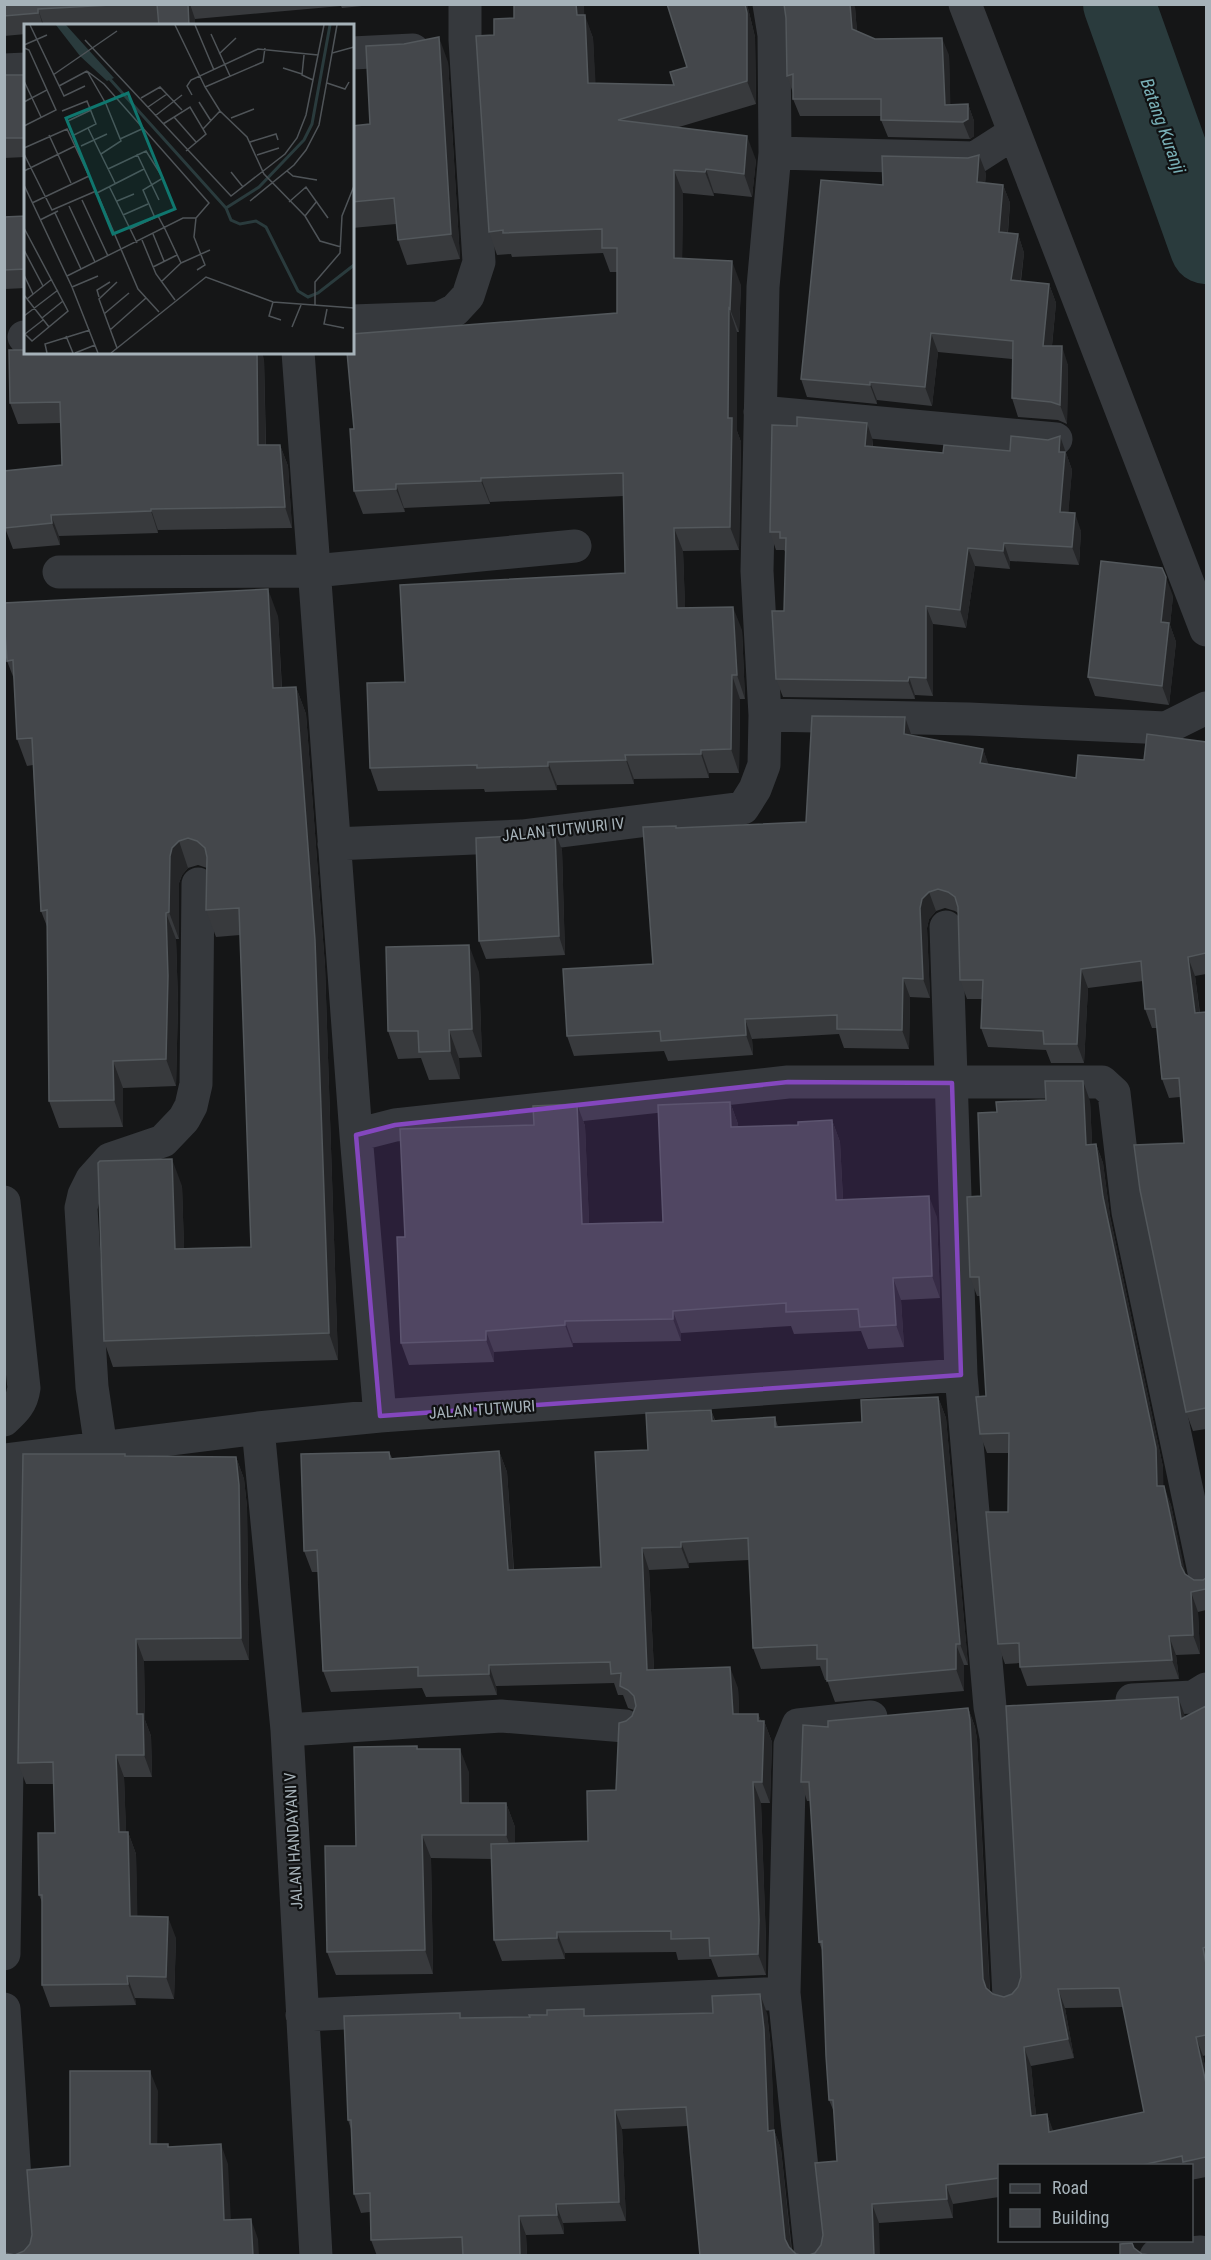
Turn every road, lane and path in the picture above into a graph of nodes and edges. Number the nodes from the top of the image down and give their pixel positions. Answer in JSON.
{"nodes":[{"id":1,"x":465,"y":4,"type":"edge"},
{"id":2,"x":769,"y":4,"type":"edge"},
{"id":3,"x":965,"y":4,"type":"edge"},
{"id":4,"x":465,"y":40,"type":"junction"},
{"id":5,"x":354,"y":53,"type":"edge"},
{"id":6,"x":24,"y":69,"type":"edge"},
{"id":7,"x":4,"y":70,"type":"edge"},
{"id":8,"x":1014,"y":133,"type":"junction"},
{"id":9,"x":775,"y":153,"type":"junction"},
{"id":10,"x":354,"y":321,"type":"edge"},
{"id":11,"x":298,"y":354,"type":"edge"},
{"id":12,"x":760,"y":412,"type":"junction"},
{"id":13,"x":1056,"y":439,"type":"edge"},
{"id":14,"x":575,"y":546,"type":"dead end"},
{"id":15,"x":314,"y":571,"type":"junction"},
{"id":16,"x":59,"y":572,"type":"dead end"},
{"id":17,"x":1206,"y":630,"type":"edge"},
{"id":18,"x":1206,"y":708,"type":"edge"},
{"id":19,"x":765,"y":715,"type":"junction"},
{"id":20,"x":334,"y":844,"type":"junction"},
{"id":21,"x":198,"y":884,"type":"dead end"},
{"id":22,"x":946,"y":927,"type":"dead end"},
{"id":23,"x":952,"y":1083,"type":"junction"},
{"id":24,"x":356,"y":1135,"type":"junction"},
{"id":25,"x":4,"y":1202,"type":"edge"},
{"id":26,"x":960,"y":1375,"type":"junction"},
{"id":27,"x":380,"y":1416,"type":"junction"},
{"id":28,"x":4,"y":1420,"type":"edge"},
{"id":29,"x":258,"y":1428,"type":"junction"},
{"id":30,"x":101,"y":1448,"type":"junction"},
{"id":31,"x":8,"y":1460,"type":"edge"},
{"id":32,"x":1206,"y":1581,"type":"edge"},
{"id":33,"x":1206,"y":1689,"type":"edge"},
{"id":34,"x":1098,"y":1701,"type":"edge"},
{"id":35,"x":1002,"y":1706,"type":"junction"},
{"id":36,"x":955,"y":1710,"type":"edge"},
{"id":37,"x":897,"y":1715,"type":"edge"},
{"id":38,"x":625,"y":1726,"type":"edge"},
{"id":39,"x":287,"y":1730,"type":"junction"},
{"id":40,"x":4,"y":1954,"type":"edge"},
{"id":41,"x":784,"y":1993,"type":"junction"},
{"id":42,"x":1009,"y":1997,"type":"edge"},
{"id":43,"x":4,"y":2008,"type":"edge"},
{"id":44,"x":302,"y":2015,"type":"junction"},
{"id":45,"x":1201,"y":2252,"type":"dead end"},
{"id":46,"x":20,"y":2256,"type":"edge"},
{"id":47,"x":315,"y":2256,"type":"edge"},
{"id":48,"x":811,"y":2256,"type":"edge"},
{"id":49,"x":1156,"y":2256,"type":"edge"}],
"edges":[{"from":1,"to":4,"type":"street"},
{"from":2,"to":9,"type":"street"},
{"from":3,"to":8,"type":"street"},
{"from":4,"to":5,"type":"street"},
{"from":4,"to":10,"type":"street"},
{"from":6,"to":7,"type":"street"},
{"from":8,"to":9,"type":"street"},
{"from":8,"to":17,"type":"street"},
{"from":9,"to":12,"type":"street"},
{"from":11,"to":15,"type":"street"},
{"from":12,"to":13,"type":"street"},
{"from":12,"to":19,"type":"street"},
{"from":14,"to":15,"type":"street"},
{"from":15,"to":16,"type":"street"},
{"from":15,"to":20,"type":"street"},
{"from":18,"to":19,"type":"street"},
{"from":19,"to":20,"type":"street","name":"JALAN TUTWURI IV"},
{"from":20,"to":24,"type":"street"},
{"from":21,"to":30,"type":"street"},
{"from":22,"to":23,"type":"street"},
{"from":23,"to":24,"type":"street"},
{"from":23,"to":26,"type":"street"},
{"from":23,"to":32,"type":"street"},
{"from":24,"to":27,"type":"street"},
{"from":25,"to":28,"type":"street"},
{"from":26,"to":27,"type":"street","name":"JALAN TUTWURI"},
{"from":26,"to":35,"type":"street"},
{"from":27,"to":29,"type":"street","name":"JALAN TUTWURI"},
{"from":29,"to":30,"type":"street","name":"JALAN TUTWURI"},
{"from":29,"to":39,"type":"street","name":"JALAN HANDAYANI V"},
{"from":30,"to":31,"type":"street","name":"JALAN TUTWURI"},
{"from":31,"to":40,"type":"street"},
{"from":33,"to":34,"type":"street"},
{"from":35,"to":36,"type":"street"},
{"from":35,"to":42,"type":"street"},
{"from":37,"to":41,"type":"street"},
{"from":38,"to":39,"type":"street"},
{"from":39,"to":44,"type":"street","name":"JALAN HANDAYANI V"},
{"from":41,"to":44,"type":"street"},
{"from":41,"to":48,"type":"street"},
{"from":43,"to":46,"type":"street"},
{"from":44,"to":47,"type":"street","name":"JALAN HANDAYANI V"},
{"from":45,"to":49,"type":"street"}]}
